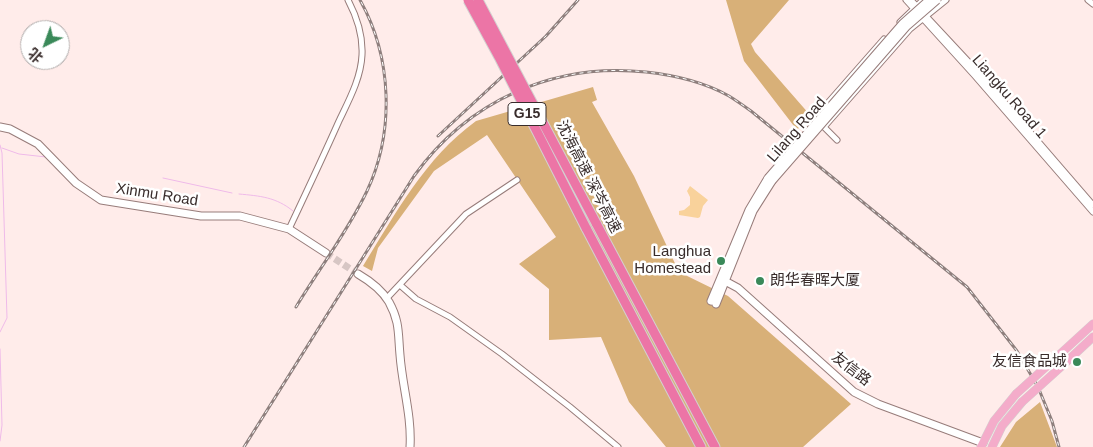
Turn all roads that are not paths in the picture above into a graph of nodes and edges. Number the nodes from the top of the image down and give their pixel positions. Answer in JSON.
{"nodes":[{"id":1,"x":348,"y":0,"type":"edge"},
{"id":2,"x":468,"y":0,"type":"edge"},
{"id":3,"x":478,"y":0,"type":"edge"},
{"id":4,"x":906,"y":0,"type":"edge"},
{"id":5,"x":911,"y":0,"type":"edge"},
{"id":6,"x":923,"y":0,"type":"edge"},
{"id":7,"x":929,"y":0,"type":"edge"},
{"id":8,"x":937,"y":0,"type":"edge"},
{"id":9,"x":946,"y":0,"type":"edge"},
{"id":10,"x":1088,"y":0,"type":"edge"},
{"id":11,"x":1093,"y":4,"type":"edge"},
{"id":12,"x":915,"y":8,"type":"junction"},
{"id":13,"x":923,"y":17,"type":"junction"},
{"id":14,"x":0,"y":127,"type":"edge"},
{"id":15,"x":824,"y":128,"type":"junction"},
{"id":16,"x":837,"y":140,"type":"dead end"},
{"id":17,"x":770,"y":179,"type":"junction"},
{"id":18,"x":517,"y":180,"type":"dead end"},
{"id":19,"x":1093,"y":205,"type":"edge"},
{"id":20,"x":1093,"y":212,"type":"edge"},
{"id":21,"x":289,"y":230,"type":"junction"},
{"id":22,"x":326,"y":253,"type":"tunnel mouth"},
{"id":23,"x":358,"y":274,"type":"tunnel mouth"},
{"id":24,"x":724,"y":283,"type":"junction"},
{"id":25,"x":400,"y":285,"type":"junction"},
{"id":26,"x":387,"y":298,"type":"junction"},
{"id":27,"x":1093,"y":324,"type":"edge"},
{"id":28,"x":1093,"y":337,"type":"edge"},
{"id":29,"x":982,"y":446,"type":"edge"},
{"id":30,"x":410,"y":447,"type":"edge"},
{"id":31,"x":618,"y":447,"type":"edge"},
{"id":32,"x":701,"y":447,"type":"edge"},
{"id":33,"x":714,"y":447,"type":"edge"},
{"id":34,"x":992,"y":447,"type":"edge"}],
"edges":[{"from":1,"to":21,"type":"street"},
{"from":2,"to":32,"type":"highway","name":"沈海高速 深岑高速","number":"G15","bridge":true},
{"from":3,"to":33,"type":"highway","name":"沈海高速 深岑高速","number":"G15","bridge":true},
{"from":4,"to":12,"type":"street","name":"Liangku Road 1"},
{"from":5,"to":12,"type":"street","name":"Liangku Road 1"},
{"from":6,"to":12,"type":"street"},
{"from":7,"to":17,"type":"street","name":"Lilang Road","bridge":true},
{"from":8,"to":17,"type":"street","name":"Lilang Road","bridge":true},
{"from":9,"to":13,"type":"street"},
{"from":10,"to":11,"type":"street"},
{"from":12,"to":13,"type":"street","name":"Liangku Road 1"},
{"from":12,"to":15,"type":"street"},
{"from":13,"to":15,"type":"street"},
{"from":13,"to":19,"type":"street","name":"Liangku Road 1"},
{"from":13,"to":20,"type":"street","name":"Liangku Road 1"},
{"from":14,"to":21,"type":"street","name":"Xinmu Road"},
{"from":15,"to":16,"type":"street"},
{"from":17,"to":24,"type":"street","name":"Lilang Road"},
{"from":17,"to":24,"type":"street","name":"Lilang Road"},
{"from":18,"to":25,"type":"street"},
{"from":21,"to":22,"type":"street","name":"Xinmu Road"},
{"from":23,"to":26,"type":"street"},
{"from":24,"to":29,"type":"street","name":"友信路"},
{"from":25,"to":26,"type":"street"},
{"from":25,"to":31,"type":"street"},
{"from":26,"to":30,"type":"street"},
{"from":27,"to":29,"type":"main road","bridge":true},
{"from":28,"to":34,"type":"main road","bridge":true}]}
